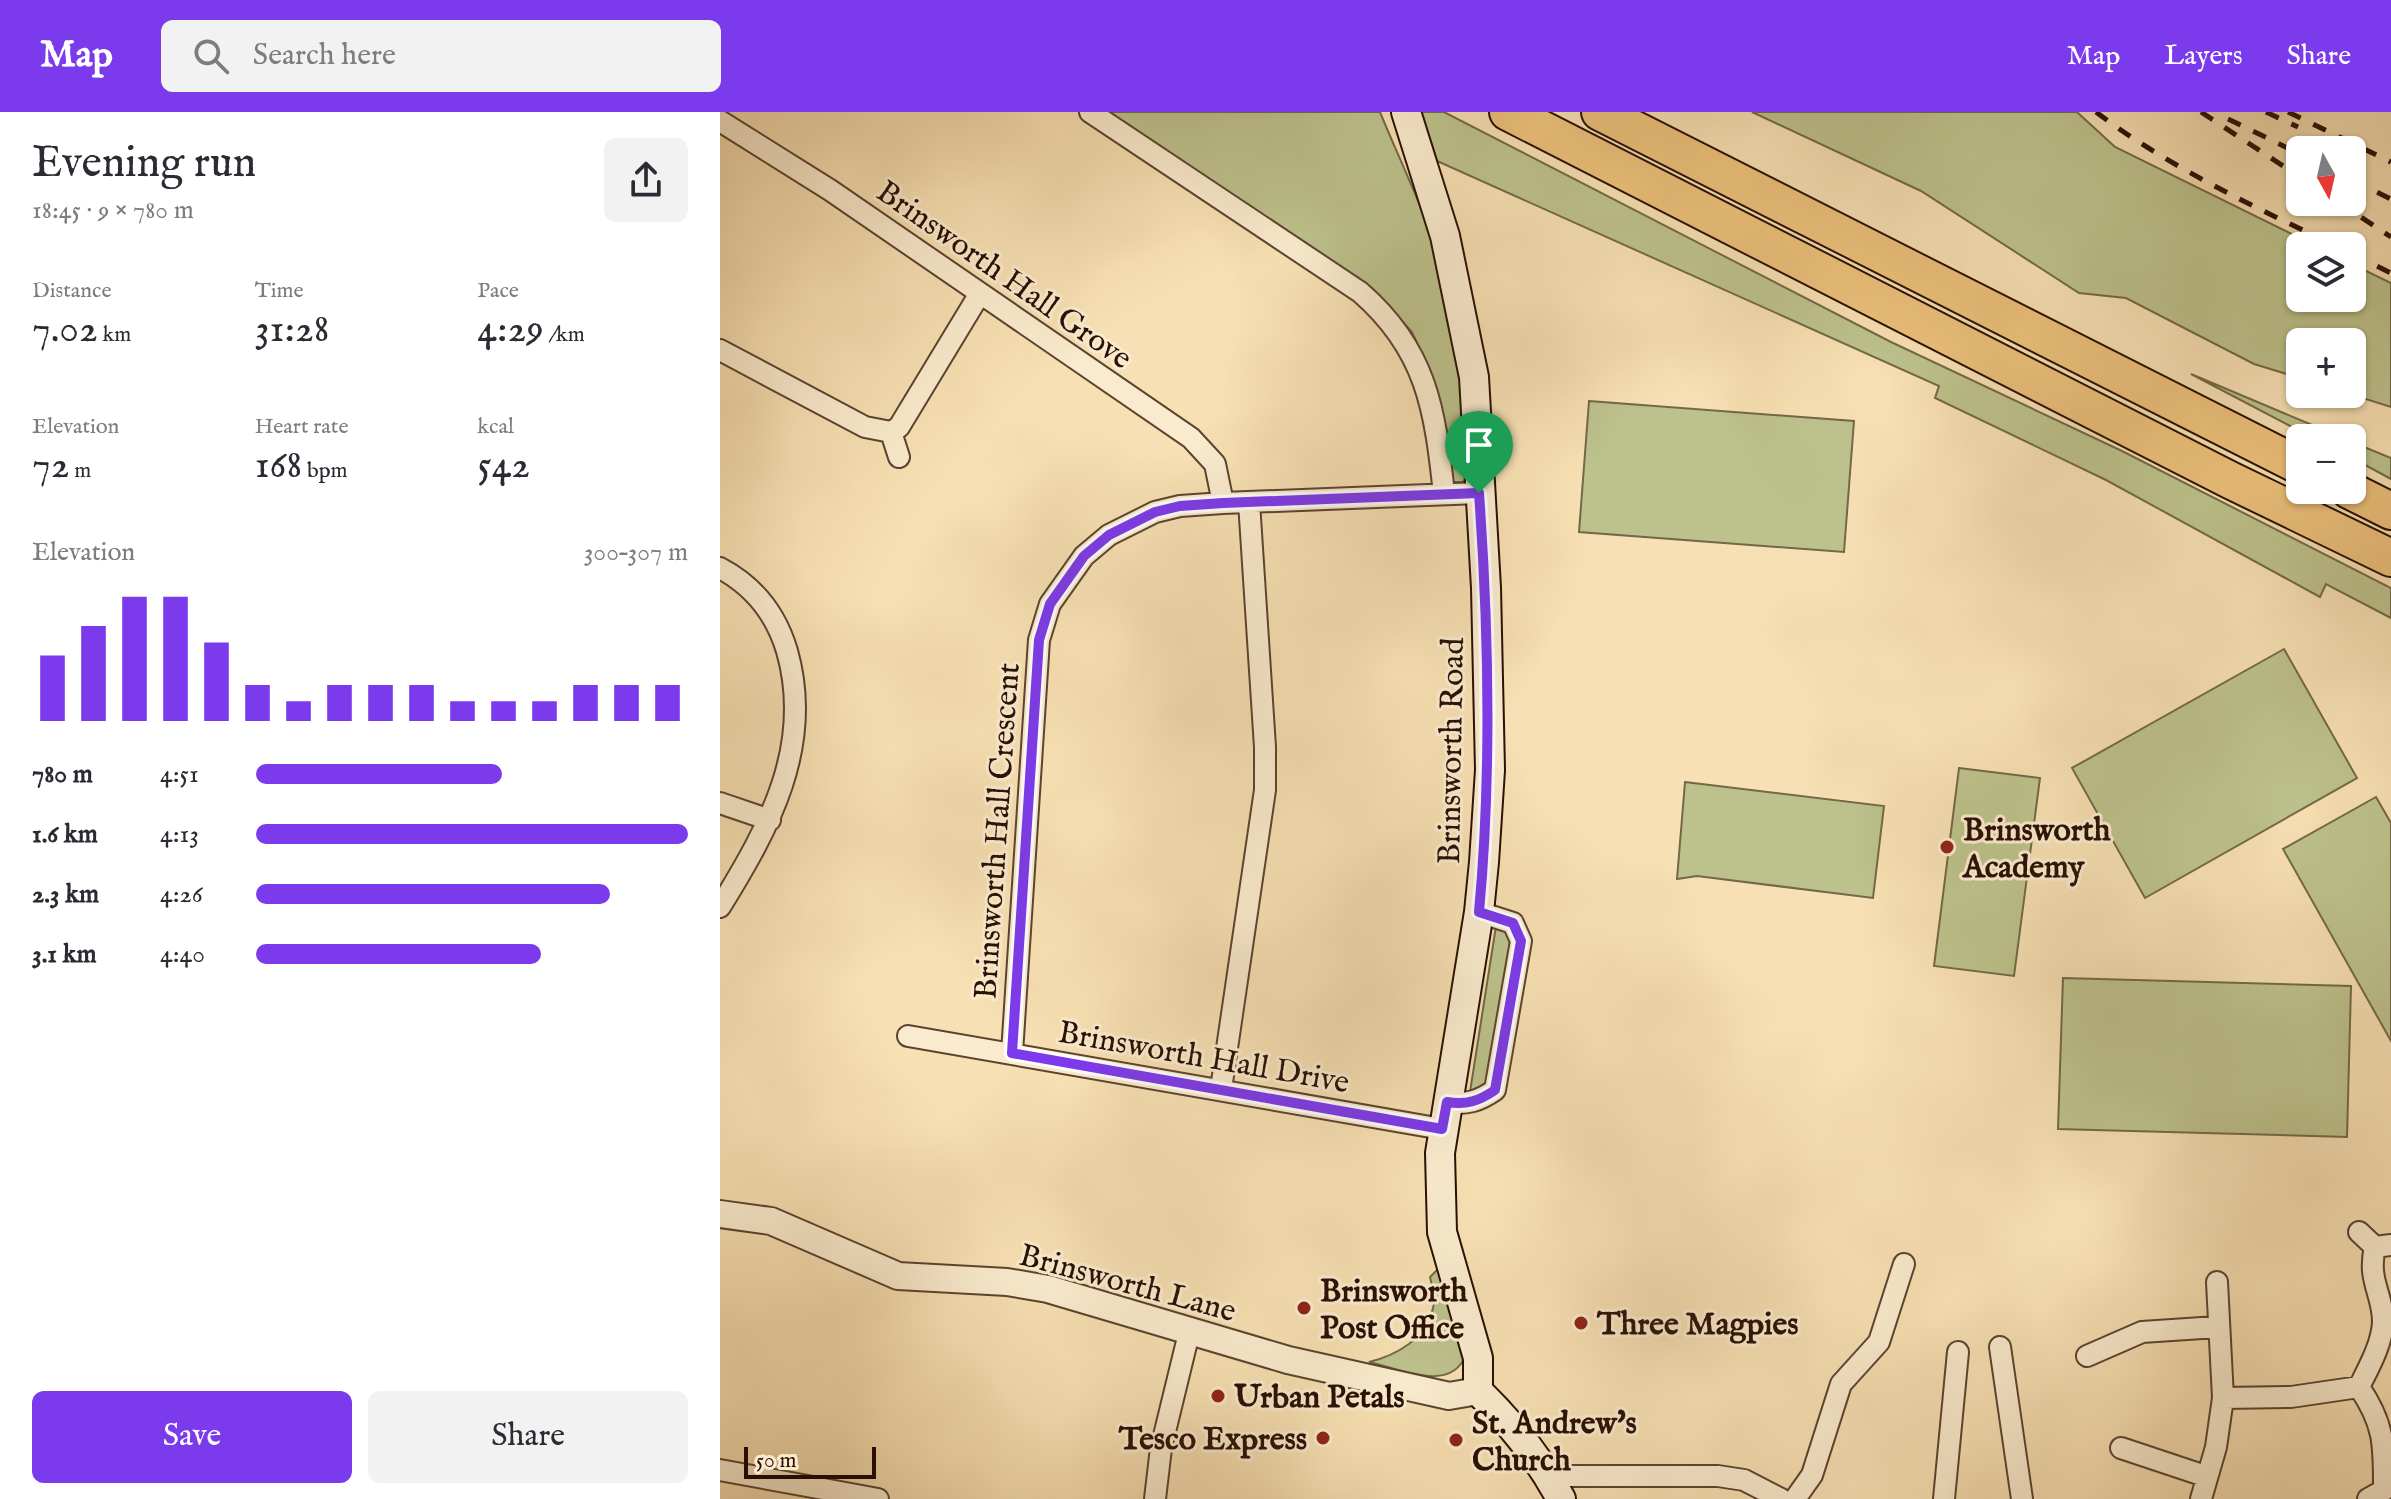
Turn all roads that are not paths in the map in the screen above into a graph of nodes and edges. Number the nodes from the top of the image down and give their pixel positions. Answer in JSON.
{"nodes":[{"id":1,"x":1090,"y":112,"type":"edge"},
{"id":2,"x":1406,"y":112,"type":"edge"},
{"id":3,"x":1508,"y":112,"type":"edge"},
{"id":4,"x":1600,"y":112,"type":"edge"},
{"id":5,"x":720,"y":121,"type":"edge"},
{"id":6,"x":979,"y":295,"type":"junction"},
{"id":7,"x":720,"y":350,"type":"edge"},
{"id":8,"x":891,"y":432,"type":"junction"},
{"id":9,"x":899,"y":457,"type":"dead end"},
{"id":10,"x":2286,"y":459,"type":"edge"},
{"id":11,"x":1479,"y":493,"type":"junction"},
{"id":12,"x":1444,"y":494,"type":"junction"},
{"id":13,"x":2366,"y":498,"type":"edge"},
{"id":14,"x":1249,"y":502,"type":"junction"},
{"id":15,"x":1223,"y":503,"type":"junction"},
{"id":16,"x":2391,"y":511,"type":"edge"},
{"id":17,"x":2391,"y":558,"type":"edge"},
{"id":18,"x":720,"y":568,"type":"edge"},
{"id":19,"x":720,"y":803,"type":"edge"},
{"id":20,"x":770,"y":820,"type":"junction"},
{"id":21,"x":720,"y":907,"type":"edge"},
{"id":22,"x":1479,"y":912,"type":"junction"},
{"id":23,"x":908,"y":1036,"type":"dead end"},
{"id":24,"x":1012,"y":1053,"type":"junction"},
{"id":25,"x":1221,"y":1089,"type":"junction"},
{"id":26,"x":1445,"y":1116,"type":"junction"},
{"id":27,"x":720,"y":1214,"type":"edge"},
{"id":28,"x":2359,"y":1232,"type":"dead end"},
{"id":29,"x":2383,"y":1246,"type":"edge"},
{"id":30,"x":1904,"y":1264,"type":"dead end"},
{"id":31,"x":2217,"y":1282,"type":"dead end"},
{"id":32,"x":2217,"y":1327,"type":"junction"},
{"id":33,"x":1189,"y":1333,"type":"junction"},
{"id":34,"x":2000,"y":1347,"type":"dead end"},
{"id":35,"x":1958,"y":1352,"type":"dead end"},
{"id":36,"x":2087,"y":1356,"type":"dead end"},
{"id":37,"x":2359,"y":1387,"type":"junction"},
{"id":38,"x":1478,"y":1391,"type":"junction"},
{"id":39,"x":2223,"y":1398,"type":"junction"},
{"id":40,"x":2121,"y":1448,"type":"dead end"},
{"id":41,"x":720,"y":1470,"type":"edge"},
{"id":42,"x":2205,"y":1476,"type":"junction"},
{"id":43,"x":1556,"y":1490,"type":"edge"},
{"id":44,"x":2381,"y":1494,"type":"edge"},
{"id":45,"x":878,"y":1499,"type":"edge"},
{"id":46,"x":1155,"y":1499,"type":"edge"},
{"id":47,"x":1781,"y":1499,"type":"edge"},
{"id":48,"x":1795,"y":1499,"type":"edge"},
{"id":49,"x":1944,"y":1499,"type":"edge"},
{"id":50,"x":2022,"y":1499,"type":"edge"},
{"id":51,"x":2201,"y":1499,"type":"edge"}],
"edges":[{"from":1,"to":12,"type":"street"},
{"from":2,"to":11,"type":"main road","name":"Brinsworth Road"},
{"from":3,"to":17,"type":"highway"},
{"from":4,"to":10,"type":"highway"},
{"from":5,"to":6,"type":"street","name":"Brinsworth Hall Grove"},
{"from":6,"to":8,"type":"street"},
{"from":6,"to":15,"type":"street","name":"Brinsworth Hall Grove"},
{"from":7,"to":8,"type":"street"},
{"from":8,"to":9,"type":"street"},
{"from":11,"to":12,"type":"street","name":"Brinsworth Hall Crescent"},
{"from":11,"to":22,"type":"main road","name":"Brinsworth Road"},
{"from":12,"to":14,"type":"street","name":"Brinsworth Hall Crescent"},
{"from":13,"to":16,"type":"highway"},
{"from":14,"to":15,"type":"street","name":"Brinsworth Hall Crescent"},
{"from":14,"to":25,"type":"street"},
{"from":15,"to":24,"type":"street","name":"Brinsworth Hall Crescent"},
{"from":18,"to":20,"type":"street"},
{"from":19,"to":20,"type":"street"},
{"from":20,"to":21,"type":"street"},
{"from":22,"to":26,"type":"main road","name":"Brinsworth Road"},
{"from":22,"to":26,"type":"street","name":"Brinsworth Hall Drive"},
{"from":23,"to":24,"type":"street","name":"Brinsworth Hall Drive"},
{"from":24,"to":25,"type":"street","name":"Brinsworth Hall Drive"},
{"from":25,"to":26,"type":"street","name":"Brinsworth Hall Drive"},
{"from":26,"to":38,"type":"main road","name":"Brinsworth Road"},
{"from":27,"to":33,"type":"street","name":"Brinsworth Lane"},
{"from":28,"to":29,"type":"street"},
{"from":29,"to":37,"type":"street"},
{"from":30,"to":48,"type":"street"},
{"from":31,"to":32,"type":"street"},
{"from":32,"to":36,"type":"street"},
{"from":32,"to":39,"type":"street"},
{"from":33,"to":38,"type":"street","name":"Brinsworth Lane"},
{"from":33,"to":46,"type":"street"},
{"from":34,"to":50,"type":"street"},
{"from":35,"to":49,"type":"street"},
{"from":37,"to":39,"type":"street"},
{"from":37,"to":44,"type":"street"},
{"from":38,"to":43,"type":"main road"},
{"from":39,"to":42,"type":"street"},
{"from":40,"to":42,"type":"street"},
{"from":41,"to":45,"type":"street"},
{"from":42,"to":51,"type":"street"},
{"from":43,"to":47,"type":"street"}]}
